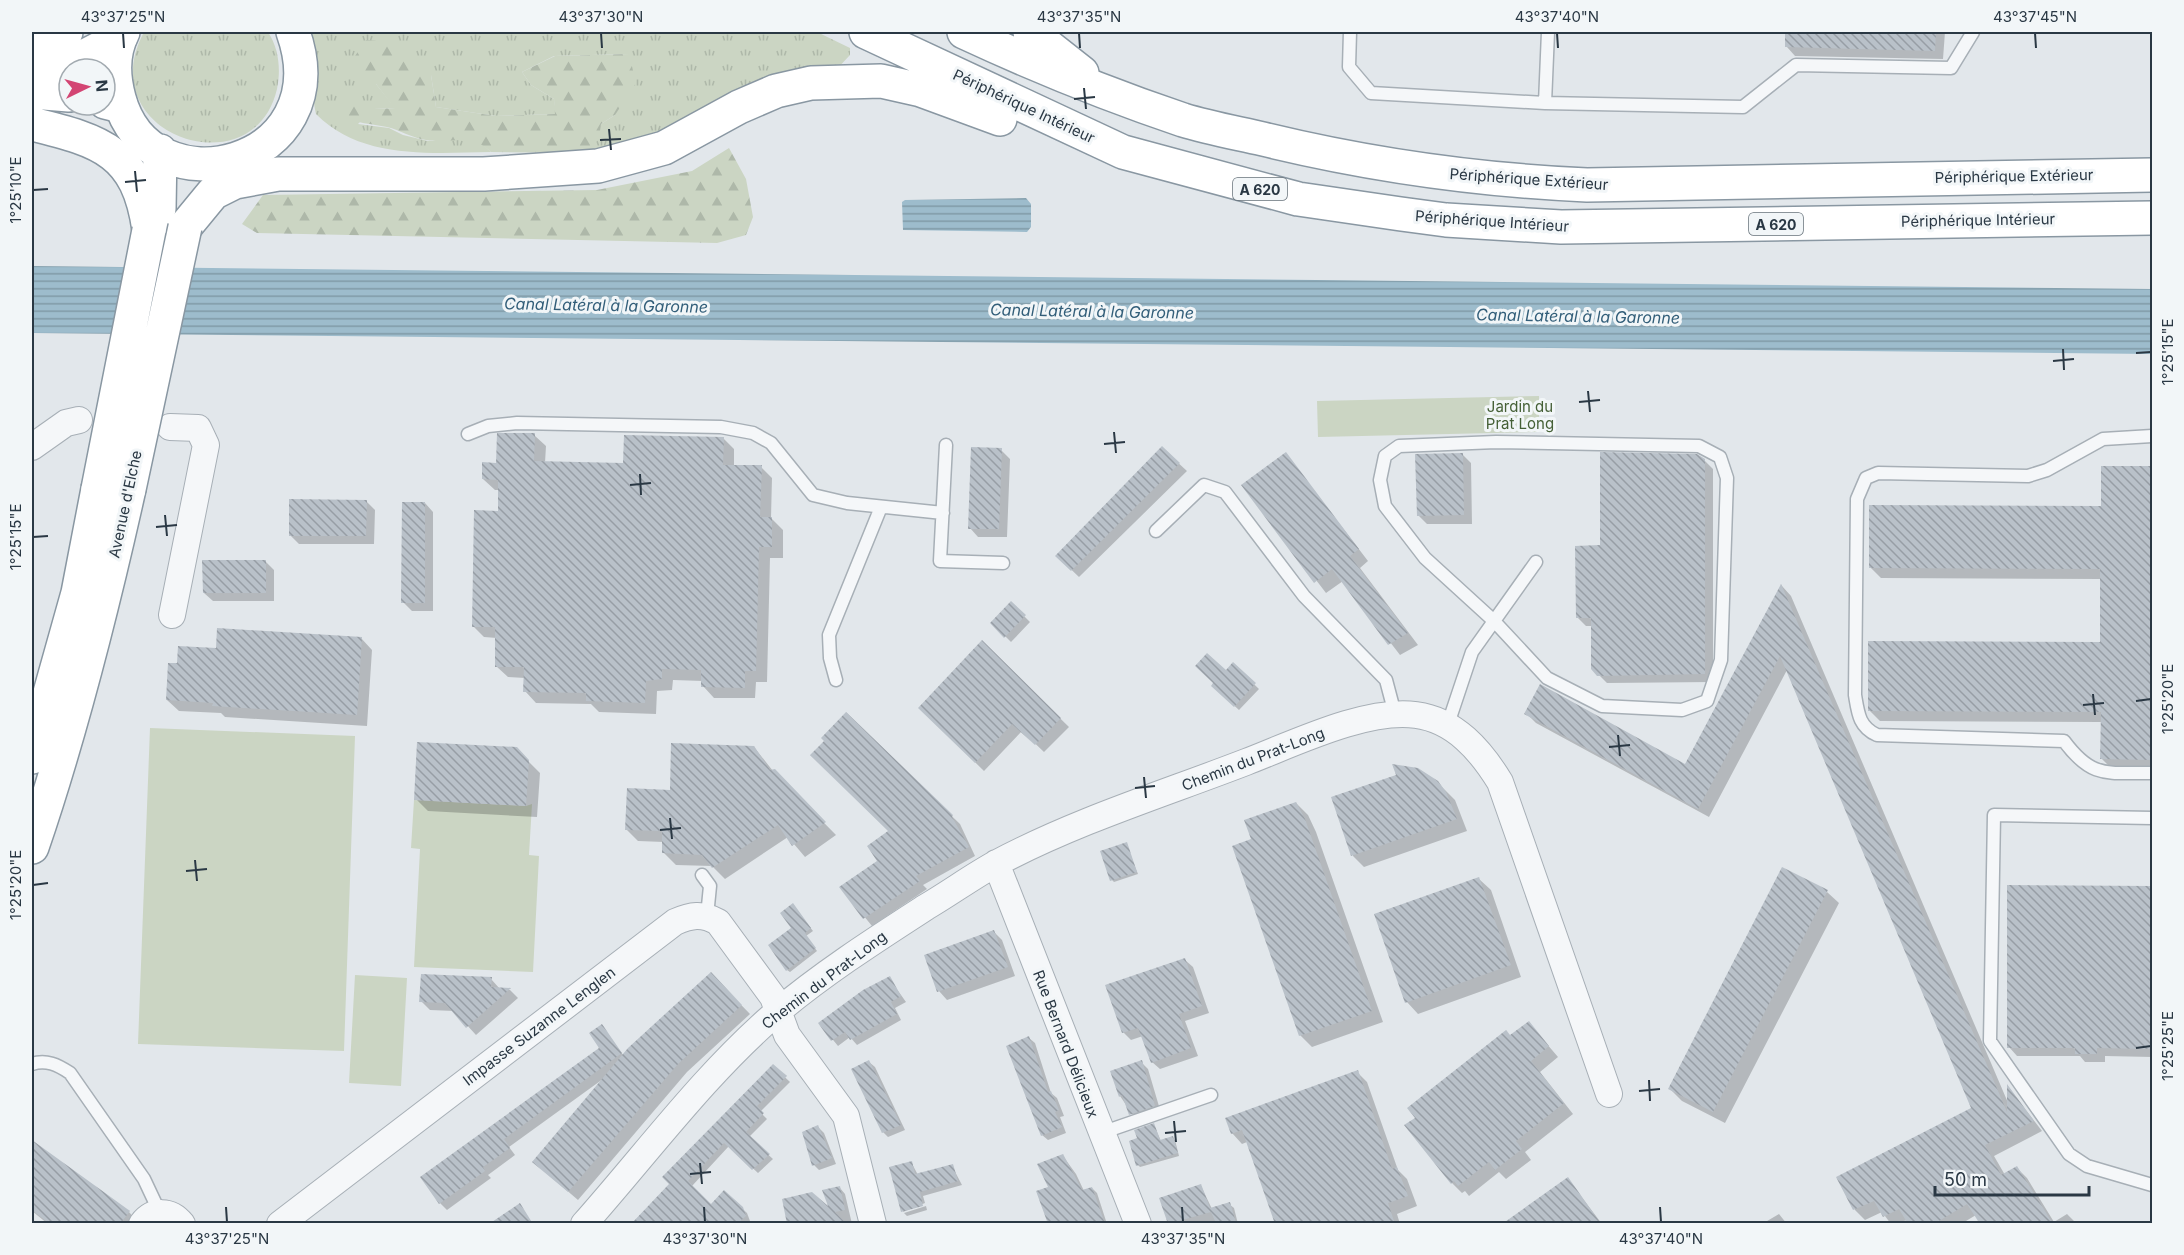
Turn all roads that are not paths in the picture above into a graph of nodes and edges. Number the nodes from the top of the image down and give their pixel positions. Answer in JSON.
{"nodes":[{"id":1,"x":66,"y":32,"type":"edge"},
{"id":2,"x":293,"y":32,"type":"edge"},
{"id":3,"x":866,"y":32,"type":"edge"},
{"id":4,"x":964,"y":32,"type":"edge"},
{"id":5,"x":1030,"y":32,"type":"edge"},
{"id":6,"x":1350,"y":32,"type":"edge"},
{"id":7,"x":1548,"y":32,"type":"edge"},
{"id":8,"x":1973,"y":32,"type":"edge"},
{"id":9,"x":121,"y":35,"type":"edge"},
{"id":10,"x":32,"y":45,"type":"edge"},
{"id":11,"x":115,"y":57,"type":"edge"},
{"id":12,"x":32,"y":68,"type":"edge"},
{"id":13,"x":1102,"y":89,"type":"junction"},
{"id":14,"x":32,"y":92,"type":"edge"},
{"id":15,"x":57,"y":94,"type":"edge"},
{"id":16,"x":1545,"y":103,"type":"junction"},
{"id":17,"x":117,"y":108,"type":"edge"},
{"id":18,"x":32,"y":124,"type":"edge"},
{"id":19,"x":160,"y":151,"type":"junction"},
{"id":20,"x":1122,"y":152,"type":"junction"},
{"id":21,"x":215,"y":165,"type":"junction"},
{"id":22,"x":2152,"y":175,"type":"edge"},
{"id":23,"x":2152,"y":218,"type":"edge"},
{"id":24,"x":185,"y":227,"type":"junction"},
{"id":25,"x":149,"y":230,"type":"junction"},
{"id":26,"x":79,"y":420,"type":"dead end"},
{"id":27,"x":170,"y":427,"type":"dead end"},
{"id":28,"x":468,"y":434,"type":"dead end"},
{"id":29,"x":2152,"y":436,"type":"edge"},
{"id":30,"x":946,"y":445,"type":"dead end"},
{"id":31,"x":32,"y":447,"type":"edge"},
{"id":32,"x":114,"y":489,"type":"junction"},
{"id":33,"x":881,"y":507,"type":"junction"},
{"id":34,"x":943,"y":513,"type":"junction"},
{"id":35,"x":1156,"y":531,"type":"dead end"},
{"id":36,"x":1536,"y":562,"type":"dead end"},
{"id":37,"x":1003,"y":563,"type":"dead end"},
{"id":38,"x":172,"y":615,"type":"dead end"},
{"id":39,"x":1494,"y":621,"type":"junction"},
{"id":40,"x":836,"y":680,"type":"dead end"},
{"id":41,"x":1395,"y":714,"type":"junction"},
{"id":42,"x":1447,"y":727,"type":"junction"},
{"id":43,"x":32,"y":757,"type":"edge"},
{"id":44,"x":2152,"y":773,"type":"edge"},
{"id":45,"x":2152,"y":818,"type":"edge"},
{"id":46,"x":32,"y":847,"type":"edge"},
{"id":47,"x":996,"y":863,"type":"junction"},
{"id":48,"x":702,"y":875,"type":"dead end"},
{"id":49,"x":707,"y":916,"type":"junction"},
{"id":50,"x":777,"y":1012,"type":"junction"},
{"id":51,"x":32,"y":1064,"type":"edge"},
{"id":52,"x":1609,"y":1094,"type":"dead end"},
{"id":53,"x":1212,"y":1095,"type":"dead end"},
{"id":54,"x":1101,"y":1132,"type":"junction"},
{"id":55,"x":2152,"y":1185,"type":"edge"},
{"id":56,"x":161,"y":1220,"type":"edge"},
{"id":57,"x":590,"y":1221,"type":"edge"},
{"id":58,"x":280,"y":1224,"type":"edge"},
{"id":59,"x":873,"y":1224,"type":"edge"},
{"id":60,"x":1138,"y":1224,"type":"edge"}],
"edges":[{"from":1,"to":10,"type":"highway"},
{"from":2,"to":21,"type":"highway"},
{"from":3,"to":20,"type":"highway","name":"Périphérique Intérieur","number":"A 620"},
{"from":4,"to":13,"type":"highway","name":"Périphérique Extérieur"},
{"from":5,"to":13,"type":"highway"},
{"from":6,"to":16,"type":"lane"},
{"from":7,"to":16,"type":"lane"},
{"from":8,"to":16,"type":"lane"},
{"from":9,"to":11,"type":"highway"},
{"from":9,"to":12,"type":"highway"},
{"from":13,"to":22,"type":"highway","name":"Périphérique Extérieur"},
{"from":14,"to":15,"type":"highway"},
{"from":17,"to":19,"type":"highway"},
{"from":18,"to":25,"type":"highway"},
{"from":19,"to":21,"type":"highway"},
{"from":19,"to":25,"type":"highway","name":"Avenue d'Elche"},
{"from":20,"to":23,"type":"highway","name":"Périphérique Intérieur","number":"A 620"},
{"from":20,"to":24,"type":"highway"},
{"from":21,"to":24,"type":"highway","name":"Avenue d'Elche"},
{"from":24,"to":32,"type":"highway","name":"Avenue d'Elche","bridge":true},
{"from":25,"to":32,"type":"highway","name":"Avenue d'Elche","bridge":true},
{"from":26,"to":31,"type":"street"},
{"from":27,"to":38,"type":"street"},
{"from":28,"to":33,"type":"lane"},
{"from":29,"to":44,"type":"lane"},
{"from":30,"to":34,"type":"lane"},
{"from":32,"to":43,"type":"highway","name":"Avenue d'Elche"},
{"from":32,"to":46,"type":"highway","name":"Avenue d'Elche"},
{"from":33,"to":34,"type":"lane"},
{"from":33,"to":40,"type":"lane"},
{"from":34,"to":37,"type":"lane"},
{"from":35,"to":41,"type":"lane"},
{"from":36,"to":39,"type":"lane"},
{"from":39,"to":39,"type":"lane"},
{"from":39,"to":42,"type":"lane"},
{"from":41,"to":42,"type":"street","name":"Chemin du Prat-Long"},
{"from":41,"to":47,"type":"street","name":"Chemin du Prat-Long"},
{"from":42,"to":52,"type":"street","name":"Chemin du Prat-Long"},
{"from":45,"to":55,"type":"lane"},
{"from":47,"to":50,"type":"street","name":"Chemin du Prat-Long"},
{"from":47,"to":54,"type":"street","name":"Rue Bernard Délicieux"},
{"from":48,"to":49,"type":"lane"},
{"from":49,"to":50,"type":"street"},
{"from":49,"to":58,"type":"street","name":"Impasse Suzanne Lenglen"},
{"from":50,"to":57,"type":"street","name":"Chemin du Prat-Long"},
{"from":50,"to":59,"type":"street"},
{"from":51,"to":56,"type":"lane"},
{"from":53,"to":54,"type":"lane"},
{"from":54,"to":60,"type":"street","name":"Rue Bernard Délicieux"}]}
